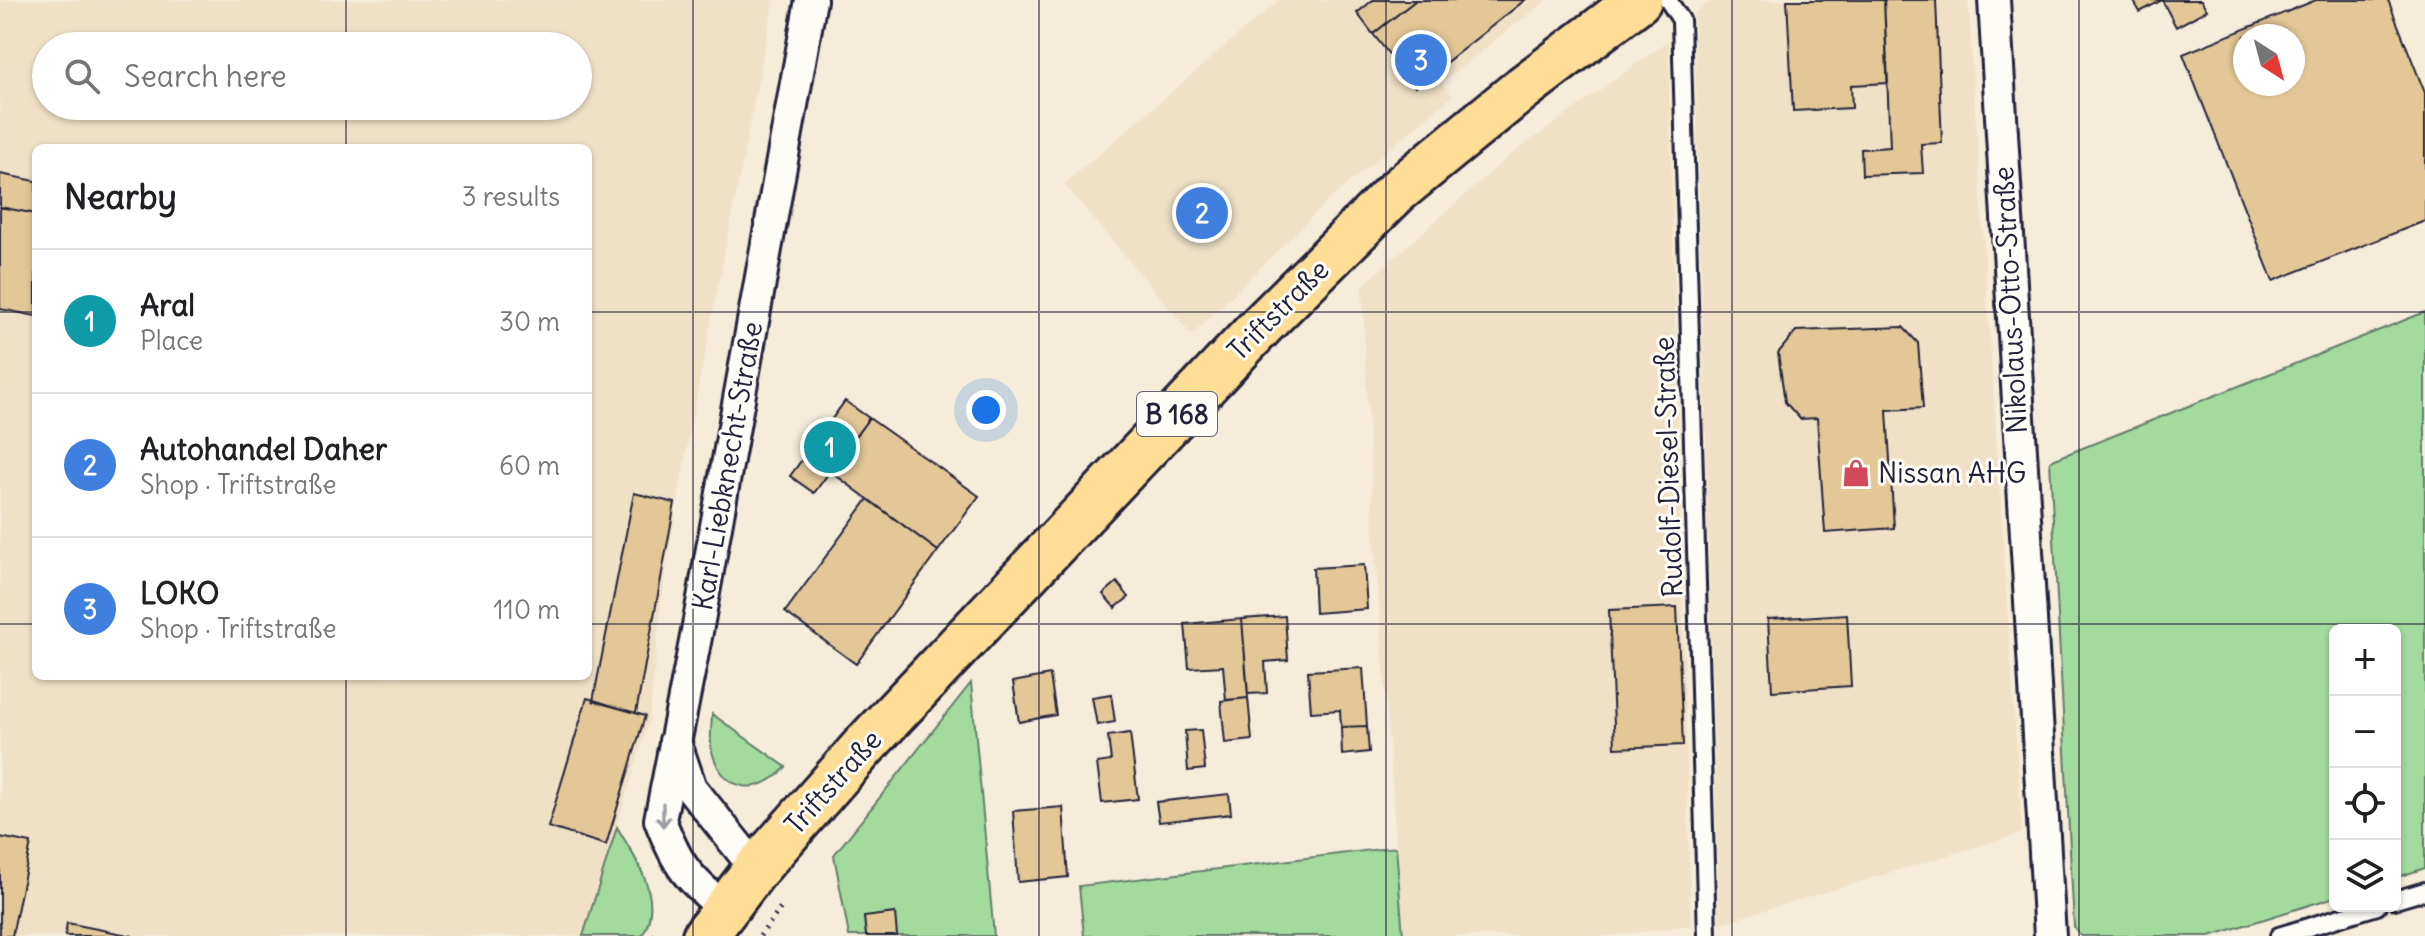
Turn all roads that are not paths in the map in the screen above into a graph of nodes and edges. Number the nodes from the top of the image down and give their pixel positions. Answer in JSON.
{"nodes":[{"id":1,"x":811,"y":0,"type":"edge"},
{"id":2,"x":1639,"y":0,"type":"edge"},
{"id":3,"x":1668,"y":0,"type":"edge"},
{"id":4,"x":1994,"y":0,"type":"edge"},
{"id":5,"x":674,"y":739,"type":"junction"},
{"id":6,"x":756,"y":869,"type":"junction"},
{"id":7,"x":2425,"y":891,"type":"edge"},
{"id":8,"x":2401,"y":898,"type":"edge"},
{"id":9,"x":2357,"y":912,"type":"edge"},
{"id":10,"x":715,"y":923,"type":"edge"},
{"id":11,"x":1707,"y":936,"type":"edge"},
{"id":12,"x":2050,"y":936,"type":"edge"},
{"id":13,"x":2279,"y":936,"type":"edge"}],
"edges":[{"from":1,"to":5,"type":"street","name":"Karl-Liebknecht-Straße"},
{"from":2,"to":6,"type":"main road","name":"Triftstraße","number":"B 168"},
{"from":3,"to":11,"type":"lane","name":"Rudolf-Diesel-Straße"},
{"from":4,"to":12,"type":"street","name":"Nikolaus-Otto-Straße"},
{"from":5,"to":6,"type":"street"},
{"from":5,"to":10,"type":"street","name":"Karl-Liebknecht-Straße","one_way":true},
{"from":6,"to":10,"type":"main road","name":"Karl-Liebknecht-Straße","number":"B 168"},
{"from":7,"to":8,"type":"lane"},
{"from":9,"to":13,"type":"lane"}]}
